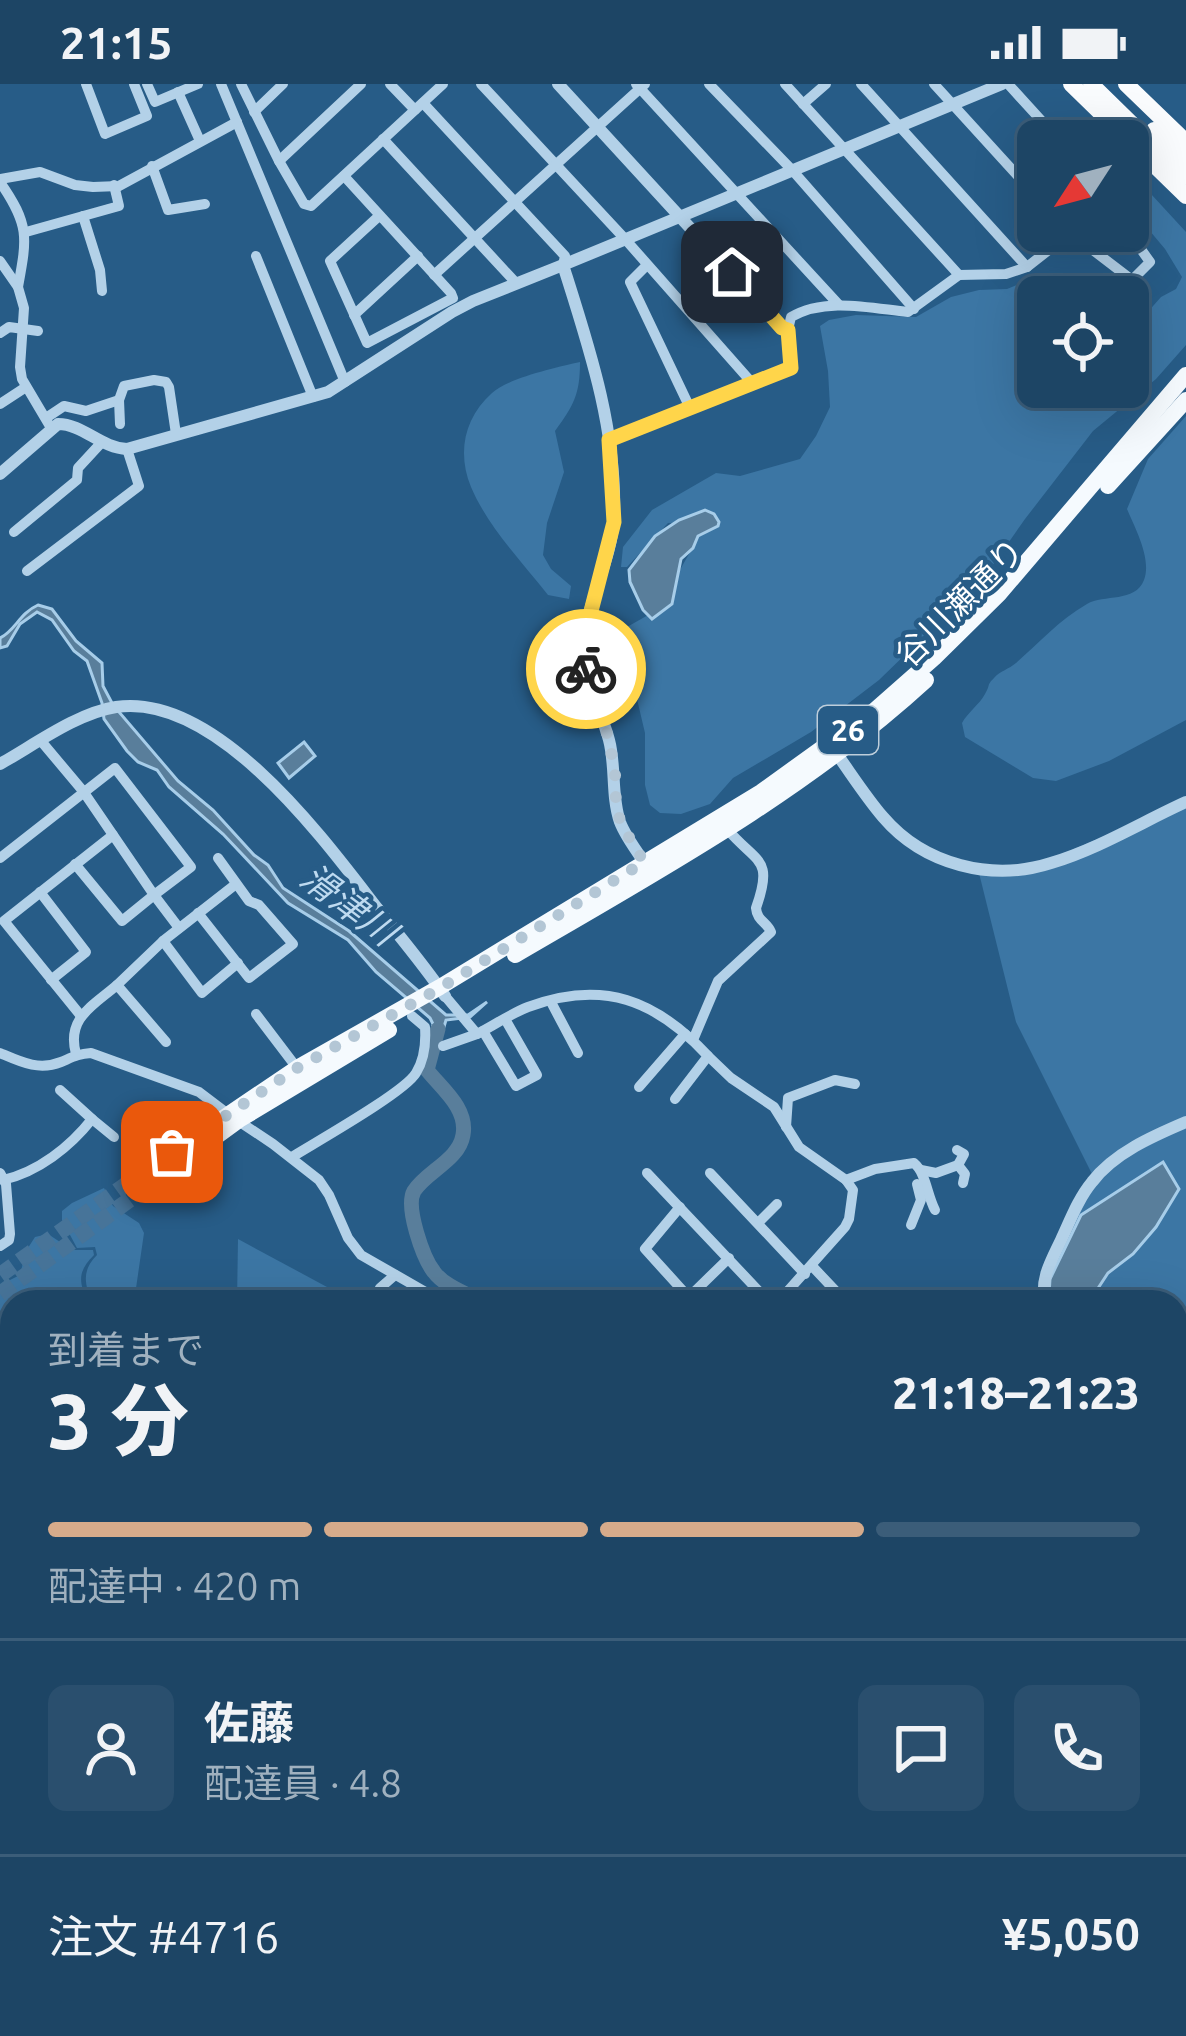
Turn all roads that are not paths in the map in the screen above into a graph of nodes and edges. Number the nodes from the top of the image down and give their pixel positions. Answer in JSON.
{"nodes":[{"id":1,"x":86,"y":84,"type":"edge"},
{"id":2,"x":134,"y":84,"type":"edge"},
{"id":3,"x":147,"y":84,"type":"edge"},
{"id":4,"x":198,"y":84,"type":"edge"},
{"id":5,"x":221,"y":84,"type":"edge"},
{"id":6,"x":241,"y":84,"type":"edge"},
{"id":7,"x":283,"y":84,"type":"edge"},
{"id":8,"x":361,"y":84,"type":"edge"},
{"id":9,"x":390,"y":84,"type":"edge"},
{"id":10,"x":443,"y":84,"type":"edge"},
{"id":11,"x":481,"y":84,"type":"edge"},
{"id":12,"x":558,"y":84,"type":"edge"},
{"id":13,"x":709,"y":84,"type":"edge"},
{"id":14,"x":785,"y":84,"type":"edge"},
{"id":15,"x":826,"y":84,"type":"edge"},
{"id":16,"x":861,"y":84,"type":"edge"},
{"id":17,"x":934,"y":84,"type":"edge"},
{"id":18,"x":1005,"y":84,"type":"edge"},
{"id":19,"x":1071,"y":84,"type":"edge"},
{"id":20,"x":1091,"y":84,"type":"edge"},
{"id":21,"x":1105,"y":84,"type":"edge"},
{"id":22,"x":1126,"y":84,"type":"edge"},
{"id":23,"x":640,"y":86,"type":"edge"},
{"id":24,"x":178,"y":92,"type":"junction"},
{"id":25,"x":803,"y":104,"type":"junction"},
{"id":26,"x":954,"y":105,"type":"junction"},
{"id":27,"x":419,"y":106,"type":"junction"},
{"id":28,"x":254,"y":112,"type":"junction"},
{"id":29,"x":1040,"y":120,"type":"edge"},
{"id":30,"x":237,"y":122,"type":"junction"},
{"id":31,"x":901,"y":127,"type":"junction"},
{"id":32,"x":597,"y":128,"type":"junction"},
{"id":33,"x":383,"y":139,"type":"junction"},
{"id":34,"x":200,"y":142,"type":"junction"},
{"id":35,"x":1186,"y":142,"type":"edge"},
{"id":36,"x":847,"y":150,"type":"junction"},
{"id":37,"x":1186,"y":160,"type":"edge"},
{"id":38,"x":279,"y":161,"type":"junction"},
{"id":39,"x":152,"y":166,"type":"junction"},
{"id":40,"x":554,"y":166,"type":"junction"},
{"id":41,"x":793,"y":171,"type":"junction"},
{"id":42,"x":1017,"y":175,"type":"edge"},
{"id":43,"x":344,"y":176,"type":"junction"},
{"id":44,"x":1186,"y":177,"type":"edge"},
{"id":45,"x":0,"y":180,"type":"edge"},
{"id":46,"x":114,"y":185,"type":"junction"},
{"id":47,"x":739,"y":194,"type":"junction"},
{"id":48,"x":1186,"y":196,"type":"edge"},
{"id":49,"x":515,"y":202,"type":"junction"},
{"id":50,"x":205,"y":204,"type":"dead end"},
{"id":51,"x":82,"y":215,"type":"junction"},
{"id":52,"x":380,"y":216,"type":"junction"},
{"id":53,"x":682,"y":217,"type":"junction"},
{"id":54,"x":26,"y":232,"type":"junction"},
{"id":55,"x":475,"y":238,"type":"junction"},
{"id":56,"x":625,"y":239,"type":"junction"},
{"id":57,"x":1045,"y":252,"type":"edge"},
{"id":58,"x":1096,"y":252,"type":"edge"},
{"id":59,"x":1143,"y":252,"type":"edge"},
{"id":60,"x":256,"y":256,"type":"dead end"},
{"id":61,"x":418,"y":256,"type":"junction"},
{"id":62,"x":1,"y":263,"type":"edge"},
{"id":63,"x":563,"y":265,"type":"junction"},
{"id":64,"x":646,"y":266,"type":"junction"},
{"id":65,"x":1027,"y":267,"type":"junction"},
{"id":66,"x":434,"y":275,"type":"junction"},
{"id":67,"x":959,"y":275,"type":"junction"},
{"id":68,"x":516,"y":283,"type":"junction"},
{"id":69,"x":18,"y":287,"type":"junction"},
{"id":70,"x":102,"y":291,"type":"dead end"},
{"id":71,"x":839,"y":305,"type":"junction"},
{"id":72,"x":914,"y":309,"type":"junction"},
{"id":73,"x":354,"y":315,"type":"junction"},
{"id":74,"x":22,"y":328,"type":"junction"},
{"id":75,"x":788,"y":330,"type":"junction"},
{"id":76,"x":38,"y":331,"type":"dead end"},
{"id":77,"x":0,"y":333,"type":"edge"},
{"id":78,"x":1186,"y":375,"type":"edge"},
{"id":79,"x":345,"y":382,"type":"junction"},
{"id":80,"x":753,"y":384,"type":"junction"},
{"id":81,"x":26,"y":387,"type":"junction"},
{"id":82,"x":313,"y":398,"type":"junction"},
{"id":83,"x":119,"y":400,"type":"junction"},
{"id":84,"x":1186,"y":400,"type":"edge"},
{"id":85,"x":0,"y":404,"type":"edge"},
{"id":86,"x":690,"y":408,"type":"junction"},
{"id":87,"x":49,"y":423,"type":"junction"},
{"id":88,"x":120,"y":424,"type":"dead end"},
{"id":89,"x":176,"y":434,"type":"junction"},
{"id":90,"x":609,"y":440,"type":"junction"},
{"id":91,"x":102,"y":442,"type":"junction"},
{"id":92,"x":127,"y":449,"type":"junction"},
{"id":93,"x":0,"y":474,"type":"edge"},
{"id":94,"x":14,"y":532,"type":"dead end"},
{"id":95,"x":27,"y":571,"type":"dead end"},
{"id":96,"x":41,"y":741,"type":"junction"},
{"id":97,"x":833,"y":749,"type":"junction"},
{"id":98,"x":0,"y":764,"type":"edge"},
{"id":99,"x":83,"y":791,"type":"junction"},
{"id":100,"x":1186,"y":802,"type":"edge"},
{"id":101,"x":727,"y":829,"type":"junction"},
{"id":102,"x":113,"y":835,"type":"junction"},
{"id":103,"x":0,"y":858,"type":"edge"},
{"id":104,"x":218,"y":858,"type":"dead end"},
{"id":105,"x":76,"y":864,"type":"junction"},
{"id":106,"x":648,"y":868,"type":"junction"},
{"id":107,"x":236,"y":884,"type":"junction"},
{"id":108,"x":40,"y":892,"type":"junction"},
{"id":109,"x":154,"y":895,"type":"junction"},
{"id":110,"x":198,"y":913,"type":"junction"},
{"id":111,"x":179,"y":928,"type":"junction"},
{"id":112,"x":163,"y":941,"type":"junction"},
{"id":113,"x":238,"y":963,"type":"junction"},
{"id":114,"x":51,"y":980,"type":"junction"},
{"id":115,"x":117,"y":985,"type":"junction"},
{"id":116,"x":439,"y":994,"type":"junction"},
{"id":117,"x":551,"y":1002,"type":"junction"},
{"id":118,"x":414,"y":1011,"type":"junction"},
{"id":119,"x":256,"y":1014,"type":"dead end"},
{"id":120,"x":81,"y":1016,"type":"junction"},
{"id":121,"x":505,"y":1019,"type":"junction"},
{"id":122,"x":480,"y":1033,"type":"junction"},
{"id":123,"x":689,"y":1037,"type":"junction"},
{"id":124,"x":166,"y":1042,"type":"dead end"},
{"id":125,"x":443,"y":1046,"type":"dead end"},
{"id":126,"x":0,"y":1053,"type":"edge"},
{"id":127,"x":578,"y":1053,"type":"dead end"},
{"id":128,"x":76,"y":1054,"type":"junction"},
{"id":129,"x":708,"y":1056,"type":"junction"},
{"id":130,"x":297,"y":1068,"type":"junction"},
{"id":131,"x":855,"y":1084,"type":"dead end"},
{"id":132,"x":639,"y":1087,"type":"dead end"},
{"id":133,"x":60,"y":1090,"type":"dead end"},
{"id":134,"x":675,"y":1099,"type":"dead end"},
{"id":135,"x":233,"y":1117,"type":"junction"},
{"id":136,"x":92,"y":1119,"type":"junction"},
{"id":137,"x":1186,"y":1122,"type":"edge"},
{"id":138,"x":786,"y":1131,"type":"junction"},
{"id":139,"x":114,"y":1137,"type":"dead end"},
{"id":140,"x":957,"y":1150,"type":"dead end"},
{"id":141,"x":292,"y":1157,"type":"junction"},
{"id":142,"x":958,"y":1165,"type":"junction"},
{"id":143,"x":917,"y":1167,"type":"junction"},
{"id":144,"x":647,"y":1173,"type":"dead end"},
{"id":145,"x":710,"y":1173,"type":"dead end"},
{"id":146,"x":2,"y":1176,"type":"edge"},
{"id":147,"x":149,"y":1176,"type":"tunnel mouth"},
{"id":148,"x":846,"y":1180,"type":"junction"},
{"id":149,"x":963,"y":1184,"type":"dead end"},
{"id":150,"x":777,"y":1204,"type":"dead end"},
{"id":151,"x":680,"y":1207,"type":"junction"},
{"id":152,"x":935,"y":1210,"type":"dead end"},
{"id":153,"x":0,"y":1220,"type":"edge"},
{"id":154,"x":758,"y":1223,"type":"junction"},
{"id":155,"x":911,"y":1225,"type":"dead end"},
{"id":156,"x":10,"y":1234,"type":"junction"},
{"id":157,"x":0,"y":1246,"type":"edge"},
{"id":158,"x":729,"y":1258,"type":"junction"},
{"id":159,"x":808,"y":1270,"type":"junction"},
{"id":160,"x":395,"y":1275,"type":"junction"},
{"id":161,"x":381,"y":1290,"type":"edge"},
{"id":162,"x":422,"y":1290,"type":"edge"},
{"id":163,"x":682,"y":1290,"type":"edge"},
{"id":164,"x":700,"y":1290,"type":"edge"},
{"id":165,"x":761,"y":1290,"type":"edge"},
{"id":166,"x":786,"y":1290,"type":"edge"},
{"id":167,"x":832,"y":1290,"type":"edge"},
{"id":168,"x":1042,"y":1290,"type":"edge"}],
"edges":[{"from":1,"to":2,"type":"street"},
{"from":3,"to":24,"type":"street"},
{"from":4,"to":24,"type":"street"},
{"from":5,"to":30,"type":"street"},
{"from":6,"to":28,"type":"street"},
{"from":7,"to":28,"type":"street"},
{"from":8,"to":38,"type":"street"},
{"from":9,"to":27,"type":"street"},
{"from":10,"to":27,"type":"street"},
{"from":11,"to":40,"type":"street"},
{"from":12,"to":32,"type":"street"},
{"from":13,"to":41,"type":"street"},
{"from":14,"to":25,"type":"street"},
{"from":15,"to":25,"type":"street"},
{"from":16,"to":31,"type":"street"},
{"from":17,"to":26,"type":"street"},
{"from":18,"to":26,"type":"street"},
{"from":18,"to":29,"type":"street"},
{"from":19,"to":48,"type":"highway"},
{"from":20,"to":44,"type":"highway"},
{"from":21,"to":37,"type":"highway"},
{"from":22,"to":35,"type":"highway"},
{"from":23,"to":32,"type":"street"},
{"from":23,"to":47,"type":"street"},
{"from":24,"to":34,"type":"street"},
{"from":25,"to":36,"type":"street"},
{"from":26,"to":31,"type":"street"},
{"from":26,"to":42,"type":"street"},
{"from":27,"to":33,"type":"street"},
{"from":27,"to":49,"type":"street"},
{"from":28,"to":38,"type":"street"},
{"from":30,"to":34,"type":"street"},
{"from":30,"to":79,"type":"street"},
{"from":31,"to":36,"type":"street"},
{"from":31,"to":65,"type":"street"},
{"from":32,"to":40,"type":"street"},
{"from":32,"to":53,"type":"street"},
{"from":33,"to":43,"type":"street"},
{"from":33,"to":55,"type":"street"},
{"from":34,"to":39,"type":"street"},
{"from":36,"to":41,"type":"street"},
{"from":36,"to":67,"type":"street"},
{"from":38,"to":43,"type":"street"},
{"from":39,"to":46,"type":"street"},
{"from":39,"to":50,"type":"street"},
{"from":40,"to":49,"type":"street"},
{"from":40,"to":56,"type":"street"},
{"from":41,"to":47,"type":"street"},
{"from":41,"to":72,"type":"street"},
{"from":43,"to":52,"type":"street"},
{"from":45,"to":46,"type":"street"},
{"from":45,"to":54,"type":"street"},
{"from":46,"to":51,"type":"street"},
{"from":47,"to":53,"type":"street"},
{"from":47,"to":71,"type":"street"},
{"from":49,"to":55,"type":"street"},
{"from":49,"to":63,"type":"street"},
{"from":51,"to":54,"type":"street"},
{"from":51,"to":70,"type":"street"},
{"from":52,"to":61,"type":"street"},
{"from":52,"to":73,"type":"street"},
{"from":53,"to":56,"type":"street"},
{"from":53,"to":75,"type":"street"},
{"from":54,"to":69,"type":"street"},
{"from":55,"to":66,"type":"street"},
{"from":55,"to":68,"type":"street"},
{"from":56,"to":63,"type":"street"},
{"from":56,"to":64,"type":"street"},
{"from":57,"to":65,"type":"street"},
{"from":58,"to":59,"type":"street"},
{"from":60,"to":82,"type":"street"},
{"from":61,"to":66,"type":"street"},
{"from":61,"to":73,"type":"street"},
{"from":62,"to":69,"type":"street"},
{"from":63,"to":68,"type":"street"},
{"from":63,"to":90,"type":"street"},
{"from":64,"to":80,"type":"street"},
{"from":64,"to":86,"type":"street"},
{"from":65,"to":67,"type":"street"},
{"from":66,"to":73,"type":"street"},
{"from":67,"to":72,"type":"street"},
{"from":68,"to":79,"type":"street"},
{"from":69,"to":74,"type":"street"},
{"from":71,"to":72,"type":"street"},
{"from":71,"to":75,"type":"street"},
{"from":74,"to":76,"type":"street"},
{"from":74,"to":77,"type":"street"},
{"from":74,"to":81,"type":"street"},
{"from":75,"to":80,"type":"street"},
{"from":78,"to":97,"type":"main road","number":"26"},
{"from":79,"to":82,"type":"street"},
{"from":80,"to":86,"type":"street"},
{"from":81,"to":85,"type":"street"},
{"from":81,"to":87,"type":"street"},
{"from":82,"to":89,"type":"street"},
{"from":83,"to":87,"type":"street"},
{"from":83,"to":88,"type":"street"},
{"from":83,"to":89,"type":"street"},
{"from":84,"to":97,"type":"main road","name":"谷川瀬通り","number":"26"},
{"from":86,"to":90,"type":"street"},
{"from":87,"to":91,"type":"street"},
{"from":87,"to":93,"type":"street"},
{"from":89,"to":92,"type":"street"},
{"from":90,"to":106,"type":"street"},
{"from":91,"to":92,"type":"street"},
{"from":91,"to":94,"type":"street"},
{"from":92,"to":95,"type":"street"},
{"from":96,"to":98,"type":"street"},
{"from":96,"to":99,"type":"street"},
{"from":96,"to":116,"type":"street"},
{"from":97,"to":100,"type":"street"},
{"from":97,"to":101,"type":"main road","name":"谷川瀬通り","number":"26"},
{"from":97,"to":106,"type":"main road","number":"26"},
{"from":99,"to":102,"type":"street"},
{"from":99,"to":103,"type":"street"},
{"from":99,"to":109,"type":"street"},
{"from":101,"to":106,"type":"main road","name":"谷川瀬通り","number":"26"},
{"from":101,"to":123,"type":"street"},
{"from":102,"to":105,"type":"street"},
{"from":102,"to":109,"type":"street"},
{"from":104,"to":107,"type":"street"},
{"from":105,"to":108,"type":"street"},
{"from":105,"to":109,"type":"street"},
{"from":106,"to":116,"type":"main road","number":"26"},
{"from":107,"to":110,"type":"street"},
{"from":107,"to":113,"type":"street"},
{"from":108,"to":114,"type":"street"},
{"from":108,"to":114,"type":"street"},
{"from":109,"to":111,"type":"street"},
{"from":110,"to":111,"type":"street"},
{"from":110,"to":113,"type":"street"},
{"from":111,"to":112,"type":"street"},
{"from":112,"to":113,"type":"street"},
{"from":112,"to":115,"type":"street"},
{"from":114,"to":120,"type":"street"},
{"from":115,"to":120,"type":"street"},
{"from":115,"to":124,"type":"street"},
{"from":116,"to":118,"type":"main road","number":"26"},
{"from":116,"to":122,"type":"street"},
{"from":117,"to":121,"type":"street"},
{"from":117,"to":123,"type":"street"},
{"from":117,"to":127,"type":"street"},
{"from":118,"to":130,"type":"main road","number":"26"},
{"from":118,"to":135,"type":"main road","number":"26"},
{"from":118,"to":141,"type":"street"},
{"from":119,"to":130,"type":"street"},
{"from":120,"to":128,"type":"street"},
{"from":121,"to":122,"type":"street"},
{"from":121,"to":122,"type":"street"},
{"from":122,"to":125,"type":"street"},
{"from":123,"to":129,"type":"street"},
{"from":123,"to":132,"type":"street"},
{"from":126,"to":128,"type":"street"},
{"from":128,"to":135,"type":"street"},
{"from":129,"to":134,"type":"street"},
{"from":129,"to":138,"type":"street"},
{"from":130,"to":135,"type":"main road","number":"26"},
{"from":131,"to":138,"type":"street"},
{"from":133,"to":136,"type":"street"},
{"from":135,"to":141,"type":"street"},
{"from":135,"to":147,"type":"main road","number":"26"},
{"from":136,"to":139,"type":"street"},
{"from":136,"to":146,"type":"street"},
{"from":137,"to":168,"type":"street"},
{"from":138,"to":148,"type":"street"},
{"from":140,"to":142,"type":"street"},
{"from":141,"to":160,"type":"street"},
{"from":142,"to":143,"type":"street"},
{"from":142,"to":149,"type":"street"},
{"from":143,"to":148,"type":"street"},
{"from":143,"to":152,"type":"street"},
{"from":143,"to":155,"type":"street"},
{"from":144,"to":151,"type":"street"},
{"from":145,"to":154,"type":"street"},
{"from":146,"to":156,"type":"street"},
{"from":148,"to":159,"type":"street"},
{"from":150,"to":154,"type":"street"},
{"from":151,"to":158,"type":"street"},
{"from":151,"to":163,"type":"street"},
{"from":153,"to":156,"type":"street"},
{"from":154,"to":159,"type":"street"},
{"from":156,"to":157,"type":"street"},
{"from":158,"to":164,"type":"street"},
{"from":158,"to":165,"type":"street"},
{"from":159,"to":166,"type":"street"},
{"from":159,"to":167,"type":"street"},
{"from":160,"to":161,"type":"street"},
{"from":160,"to":162,"type":"street"}]}
